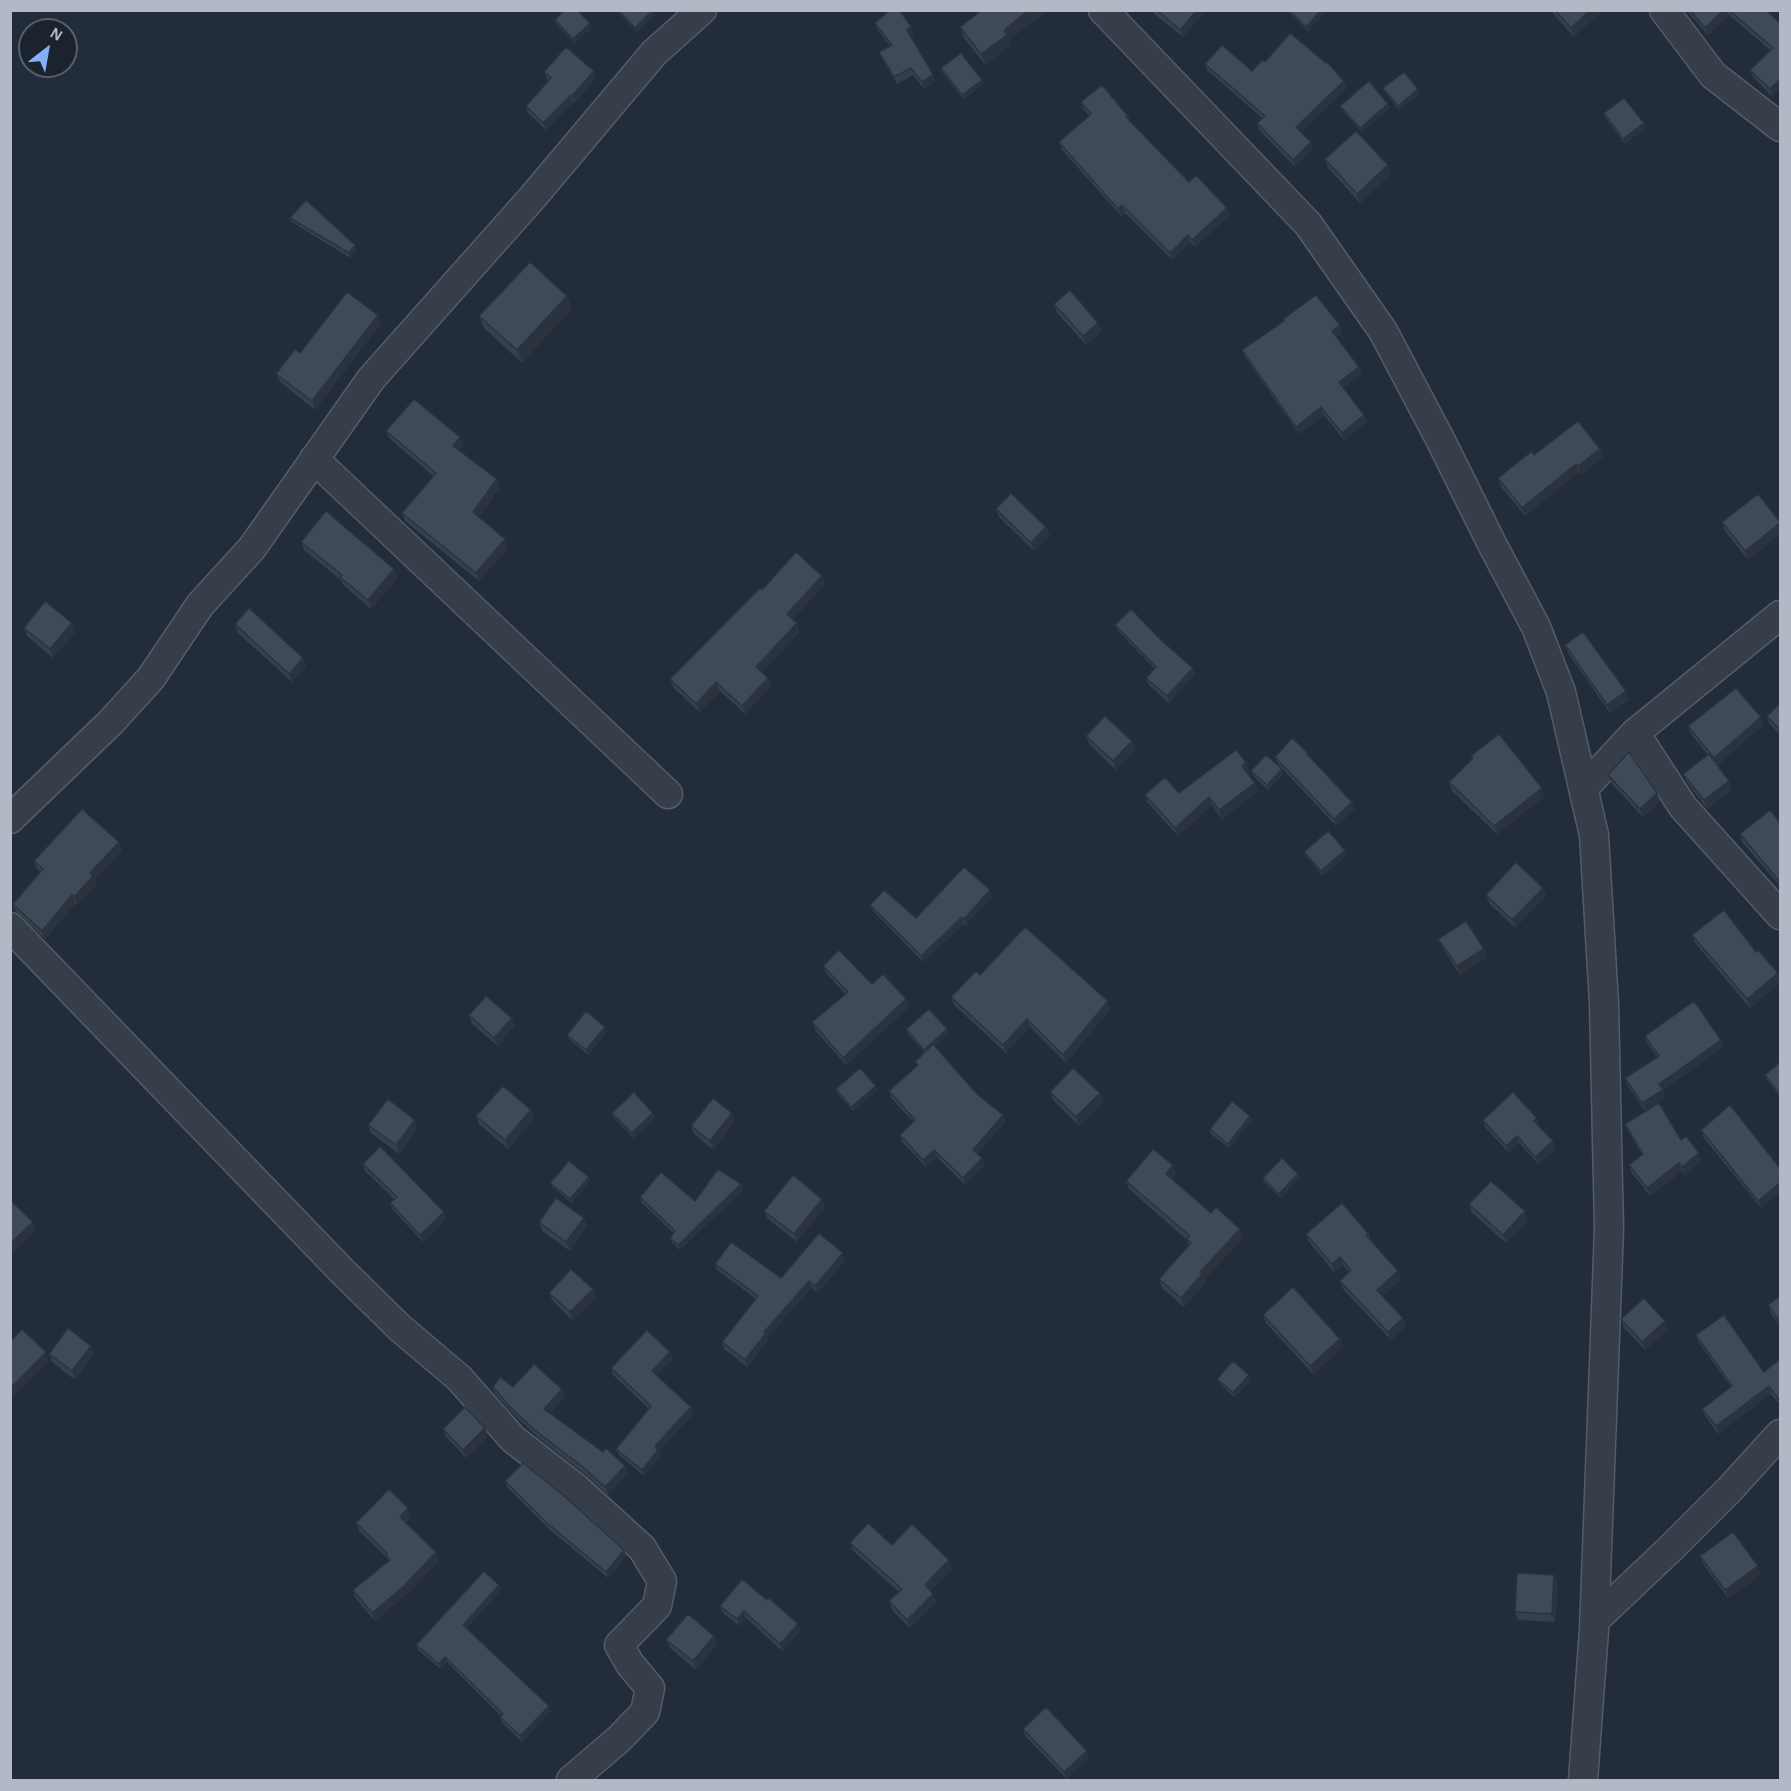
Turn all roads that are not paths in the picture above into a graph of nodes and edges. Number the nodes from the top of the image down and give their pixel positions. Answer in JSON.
{"nodes":[{"id":1,"x":702,"y":10,"type":"edge"},
{"id":2,"x":1103,"y":10,"type":"edge"},
{"id":3,"x":1664,"y":10,"type":"edge"},
{"id":4,"x":1780,"y":127,"type":"edge"},
{"id":5,"x":314,"y":459,"type":"junction"},
{"id":6,"x":1780,"y":615,"type":"edge"},
{"id":7,"x":1635,"y":733,"type":"junction"},
{"id":8,"x":1584,"y":788,"type":"junction"},
{"id":9,"x":668,"y":794,"type":"dead end"},
{"id":10,"x":10,"y":819,"type":"edge"},
{"id":11,"x":1780,"y":915,"type":"edge"},
{"id":12,"x":10,"y":927,"type":"edge"},
{"id":13,"x":1780,"y":1434,"type":"edge"},
{"id":14,"x":1595,"y":1620,"type":"junction"},
{"id":15,"x":571,"y":1780,"type":"edge"},
{"id":16,"x":1583,"y":1780,"type":"edge"}],
"edges":[{"from":1,"to":5,"type":"street"},
{"from":2,"to":8,"type":"street"},
{"from":3,"to":4,"type":"street"},
{"from":5,"to":9,"type":"street"},
{"from":5,"to":10,"type":"street"},
{"from":6,"to":7,"type":"street"},
{"from":7,"to":8,"type":"street"},
{"from":7,"to":11,"type":"street"},
{"from":8,"to":14,"type":"street"},
{"from":12,"to":15,"type":"street"},
{"from":13,"to":14,"type":"street"},
{"from":14,"to":16,"type":"street"}]}
